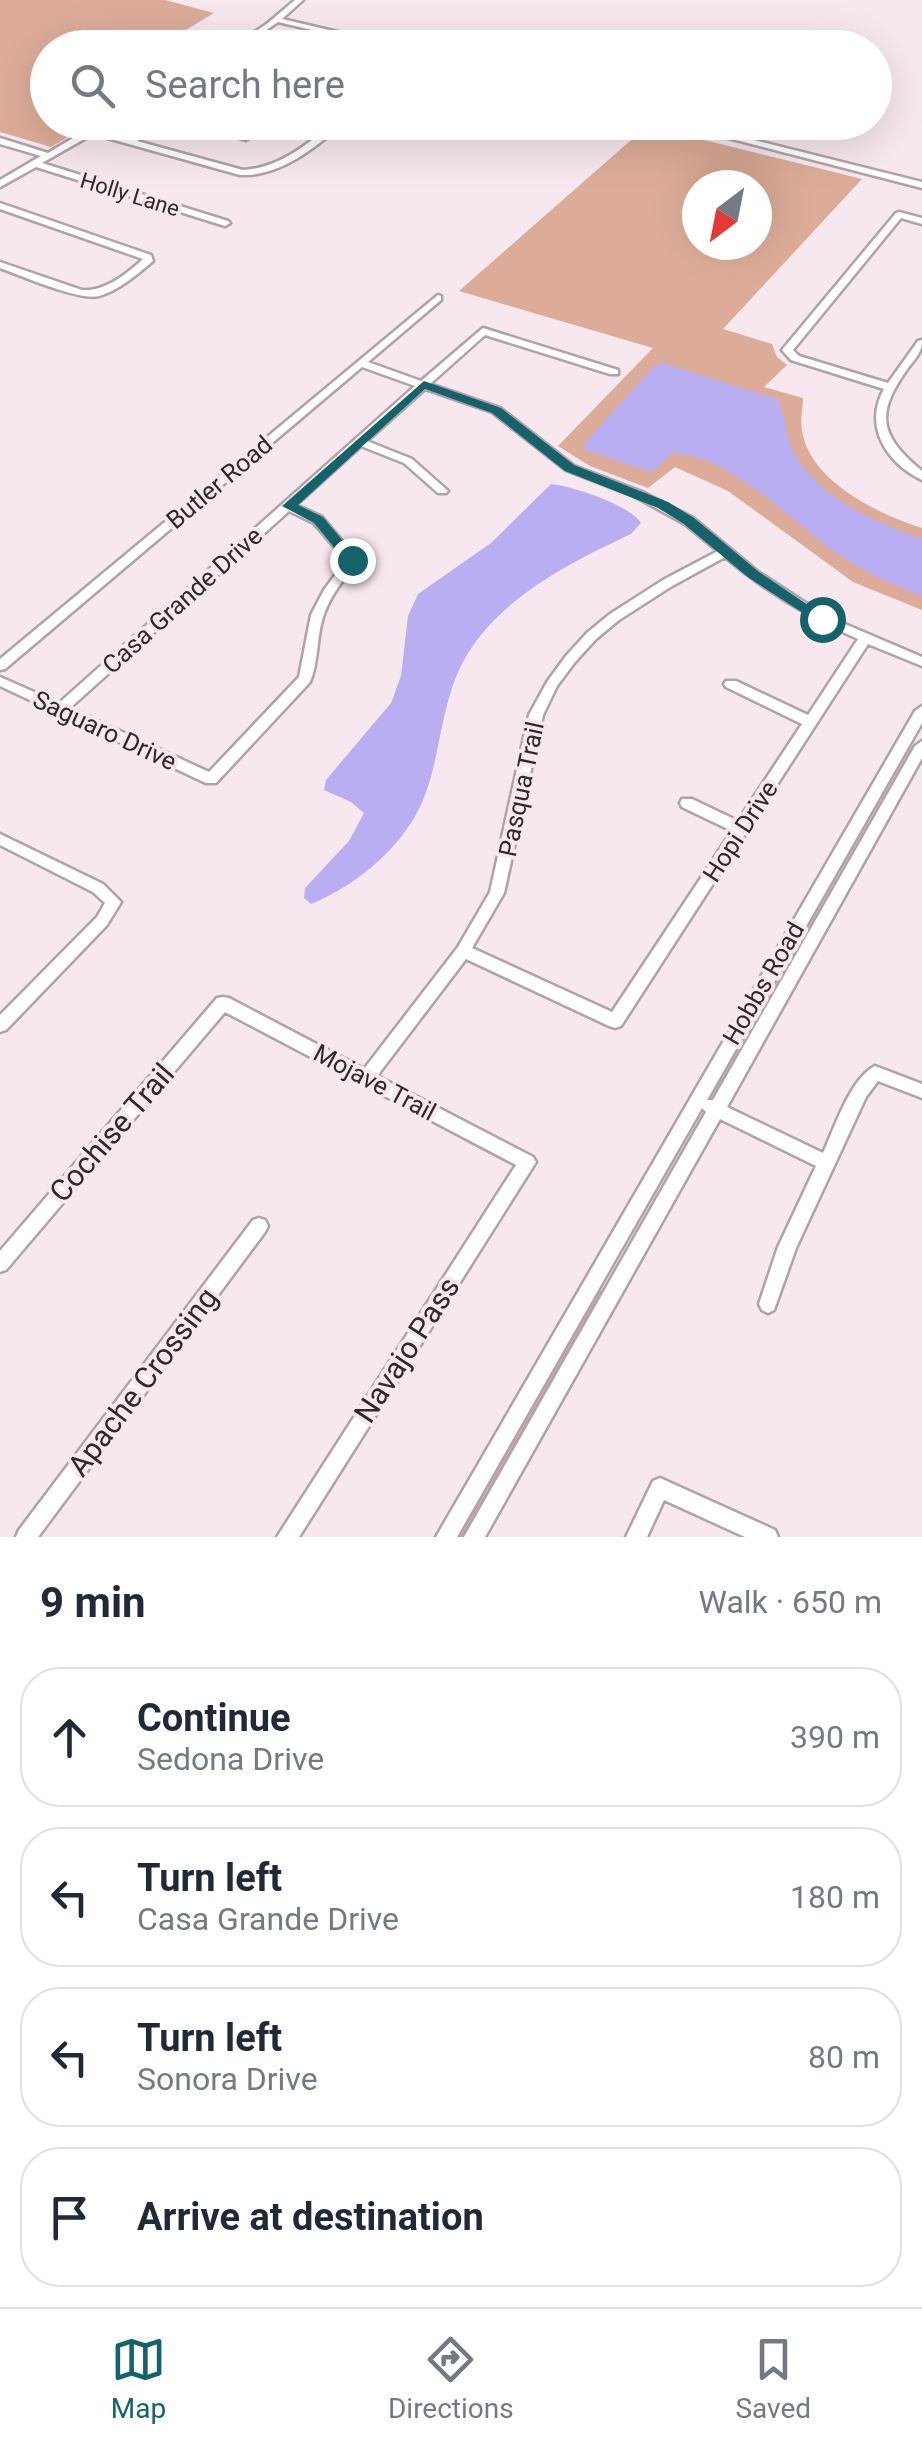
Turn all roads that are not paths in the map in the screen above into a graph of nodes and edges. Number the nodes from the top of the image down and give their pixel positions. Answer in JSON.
{"nodes":[{"id":1,"x":299,"y":0,"type":"edge"},
{"id":2,"x":275,"y":22,"type":"junction"},
{"id":3,"x":263,"y":30,"type":"edge"},
{"id":4,"x":303,"y":30,"type":"edge"},
{"id":5,"x":314,"y":30,"type":"edge"},
{"id":6,"x":0,"y":140,"type":"edge"},
{"id":7,"x":77,"y":140,"type":"edge"},
{"id":8,"x":122,"y":140,"type":"edge"},
{"id":9,"x":132,"y":140,"type":"edge"},
{"id":10,"x":316,"y":140,"type":"edge"},
{"id":11,"x":742,"y":140,"type":"edge"},
{"id":12,"x":776,"y":140,"type":"edge"},
{"id":13,"x":129,"y":142,"type":"junction"},
{"id":14,"x":49,"y":156,"type":"junction"},
{"id":15,"x":35,"y":164,"type":"junction"},
{"id":16,"x":922,"y":176,"type":"edge"},
{"id":17,"x":0,"y":184,"type":"edge"},
{"id":18,"x":922,"y":185,"type":"edge"},
{"id":19,"x":0,"y":206,"type":"edge"},
{"id":20,"x":922,"y":221,"type":"edge"},
{"id":21,"x":225,"y":223,"type":"dead end"},
{"id":22,"x":0,"y":265,"type":"edge"},
{"id":23,"x":438,"y":298,"type":"dead end"},
{"id":24,"x":483,"y":331,"type":"joint"},
{"id":25,"x":922,"y":343,"type":"edge"},
{"id":26,"x":360,"y":364,"type":"junction"},
{"id":27,"x":614,"y":372,"type":"dead end"},
{"id":28,"x":424,"y":384,"type":"junction"},
{"id":29,"x":888,"y":387,"type":"junction"},
{"id":30,"x":360,"y":442,"type":"junction"},
{"id":31,"x":922,"y":476,"type":"edge"},
{"id":32,"x":442,"y":492,"type":"dead end"},
{"id":33,"x":289,"y":506,"type":"junction"},
{"id":34,"x":726,"y":552,"type":"junction"},
{"id":35,"x":864,"y":640,"type":"junction"},
{"id":36,"x":922,"y":662,"type":"edge"},
{"id":37,"x":0,"y":666,"type":"edge"},
{"id":38,"x":0,"y":680,"type":"edge"},
{"id":39,"x":731,"y":684,"type":"dead end"},
{"id":40,"x":60,"y":709,"type":"junction"},
{"id":41,"x":922,"y":711,"type":"edge"},
{"id":42,"x":810,"y":722,"type":"junction"},
{"id":43,"x":922,"y":746,"type":"edge"},
{"id":44,"x":210,"y":780,"type":"joint"},
{"id":45,"x":687,"y":804,"type":"dead end"},
{"id":46,"x":742,"y":830,"type":"junction"},
{"id":47,"x":0,"y":838,"type":"edge"},
{"id":48,"x":463,"y":952,"type":"junction"},
{"id":49,"x":223,"y":1003,"type":"joint"},
{"id":50,"x":2,"y":1019,"type":"edge"},
{"id":51,"x":368,"y":1078,"type":"junction"},
{"id":52,"x":922,"y":1091,"type":"edge"},
{"id":53,"x":696,"y":1099,"type":"junction"},
{"id":54,"x":716,"y":1109,"type":"junction"},
{"id":55,"x":527,"y":1162,"type":"joint"},
{"id":56,"x":825,"y":1162,"type":"junction"},
{"id":57,"x":259,"y":1226,"type":"dead end"},
{"id":58,"x":607,"y":1256,"type":"junction"},
{"id":59,"x":0,"y":1264,"type":"edge"},
{"id":60,"x":628,"y":1268,"type":"junction"},
{"id":61,"x":768,"y":1304,"type":"dead end"},
{"id":62,"x":26,"y":1537,"type":"edge"},
{"id":63,"x":287,"y":1537,"type":"edge"},
{"id":64,"x":446,"y":1537,"type":"edge"},
{"id":65,"x":474,"y":1537,"type":"edge"},
{"id":66,"x":636,"y":1537,"type":"edge"},
{"id":67,"x":768,"y":1537,"type":"edge"}],
"edges":[{"from":1,"to":2,"type":"street"},
{"from":2,"to":3,"type":"street"},
{"from":2,"to":4,"type":"street"},
{"from":2,"to":5,"type":"street"},
{"from":6,"to":14,"type":"street"},
{"from":7,"to":14,"type":"street"},
{"from":8,"to":13,"type":"street"},
{"from":9,"to":13,"type":"street"},
{"from":10,"to":13,"type":"street"},
{"from":11,"to":18,"type":"street"},
{"from":12,"to":16,"type":"street"},
{"from":14,"to":15,"type":"street"},
{"from":15,"to":17,"type":"street"},
{"from":15,"to":21,"type":"street","name":"Holly Lane"},
{"from":19,"to":22,"type":"street"},
{"from":20,"to":29,"type":"street"},
{"from":23,"to":26,"type":"street","name":"Butler Road"},
{"from":24,"to":27,"type":"street"},
{"from":24,"to":28,"type":"street","name":"Casa Grande Drive"},
{"from":25,"to":29,"type":"street"},
{"from":26,"to":28,"type":"street"},
{"from":26,"to":37,"type":"street","name":"Butler Road"},
{"from":28,"to":30,"type":"street","name":"Casa Grande Drive"},
{"from":28,"to":34,"type":"street"},
{"from":29,"to":31,"type":"street"},
{"from":30,"to":32,"type":"street"},
{"from":30,"to":33,"type":"street","name":"Casa Grande Drive"},
{"from":33,"to":40,"type":"street","name":"Casa Grande Drive"},
{"from":33,"to":44,"type":"street"},
{"from":34,"to":35,"type":"street"},
{"from":34,"to":48,"type":"street","name":"Pasqua Trail"},
{"from":35,"to":36,"type":"street"},
{"from":35,"to":42,"type":"street","name":"Hopi Drive"},
{"from":38,"to":40,"type":"street","name":"Saguaro Drive"},
{"from":39,"to":42,"type":"street"},
{"from":40,"to":44,"type":"street","name":"Saguaro Drive"},
{"from":41,"to":53,"type":"street","name":"Hobbs Road"},
{"from":42,"to":46,"type":"street","name":"Hopi Drive"},
{"from":43,"to":54,"type":"street","name":"Hobbs Road"},
{"from":45,"to":46,"type":"street"},
{"from":46,"to":48,"type":"street","name":"Hopi Drive"},
{"from":47,"to":50,"type":"street"},
{"from":48,"to":51,"type":"street","name":"Pasqua Trail"},
{"from":49,"to":51,"type":"street","name":"Mojave Trail"},
{"from":49,"to":59,"type":"street","name":"Cochise Trail"},
{"from":51,"to":55,"type":"street","name":"Mojave Trail"},
{"from":52,"to":56,"type":"street"},
{"from":53,"to":54,"type":"street"},
{"from":53,"to":58,"type":"street","name":"Hobbs Road"},
{"from":54,"to":56,"type":"street"},
{"from":54,"to":60,"type":"street","name":"Hobbs Road"},
{"from":55,"to":63,"type":"street","name":"Navajo Pass"},
{"from":56,"to":61,"type":"street"},
{"from":57,"to":62,"type":"street","name":"Apache Crossing"},
{"from":58,"to":60,"type":"street"},
{"from":58,"to":64,"type":"street","name":"Hobbs Road"},
{"from":60,"to":65,"type":"street","name":"Hobbs Road"},
{"from":66,"to":67,"type":"street"}]}
